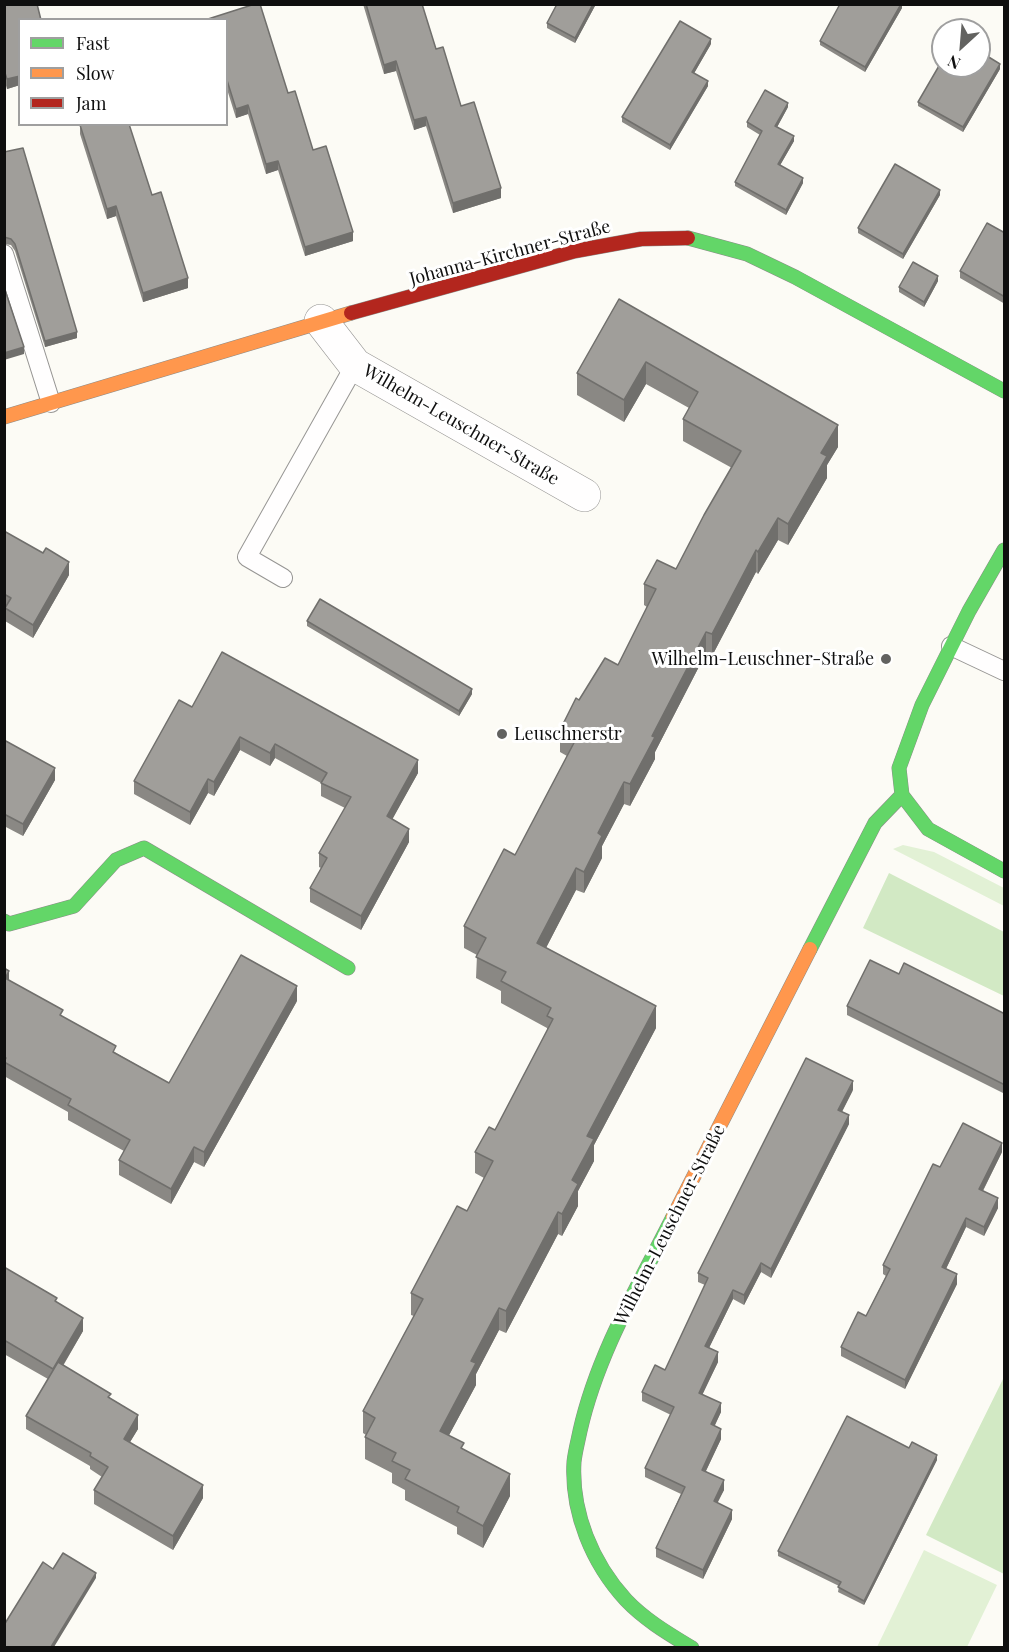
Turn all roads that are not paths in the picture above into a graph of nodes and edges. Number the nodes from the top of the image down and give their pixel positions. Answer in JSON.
{"nodes":[{"id":1,"x":4,"y":254,"type":"edge"},
{"id":2,"x":321,"y":321,"type":"junction"},
{"id":3,"x":355,"y":365,"type":"junction"},
{"id":4,"x":1005,"y":391,"type":"edge"},
{"id":5,"x":51,"y":403,"type":"junction"},
{"id":6,"x":4,"y":417,"type":"edge"},
{"id":7,"x":584,"y":495,"type":"dead end"},
{"id":8,"x":1005,"y":550,"type":"edge"},
{"id":9,"x":283,"y":578,"type":"dead end"},
{"id":10,"x":951,"y":646,"type":"junction"},
{"id":11,"x":1005,"y":671,"type":"edge"},
{"id":12,"x":902,"y":795,"type":"junction"},
{"id":13,"x":1005,"y":871,"type":"edge"},
{"id":14,"x":4,"y":921,"type":"edge"},
{"id":15,"x":348,"y":968,"type":"dead end"},
{"id":16,"x":692,"y":1647,"type":"edge"}],
"edges":[{"from":1,"to":5,"type":"lane"},
{"from":2,"to":3,"type":"street","name":"Wilhelm-Leuschner-Straße"},
{"from":2,"to":4,"type":"street","name":"Johanna-Kirchner-Straße"},
{"from":2,"to":5,"type":"street","name":"Johanna-Kirchner-Straße"},
{"from":3,"to":7,"type":"street","name":"Wilhelm-Leuschner-Straße"},
{"from":3,"to":9,"type":"lane"},
{"from":5,"to":6,"type":"street","name":"Johanna-Kirchner-Straße"},
{"from":8,"to":10,"type":"street"},
{"from":10,"to":11,"type":"lane"},
{"from":10,"to":12,"type":"street"},
{"from":12,"to":13,"type":"street"},
{"from":12,"to":16,"type":"street","name":"Wilhelm-Leuschner-Straße"},
{"from":14,"to":15,"type":"street"}]}
